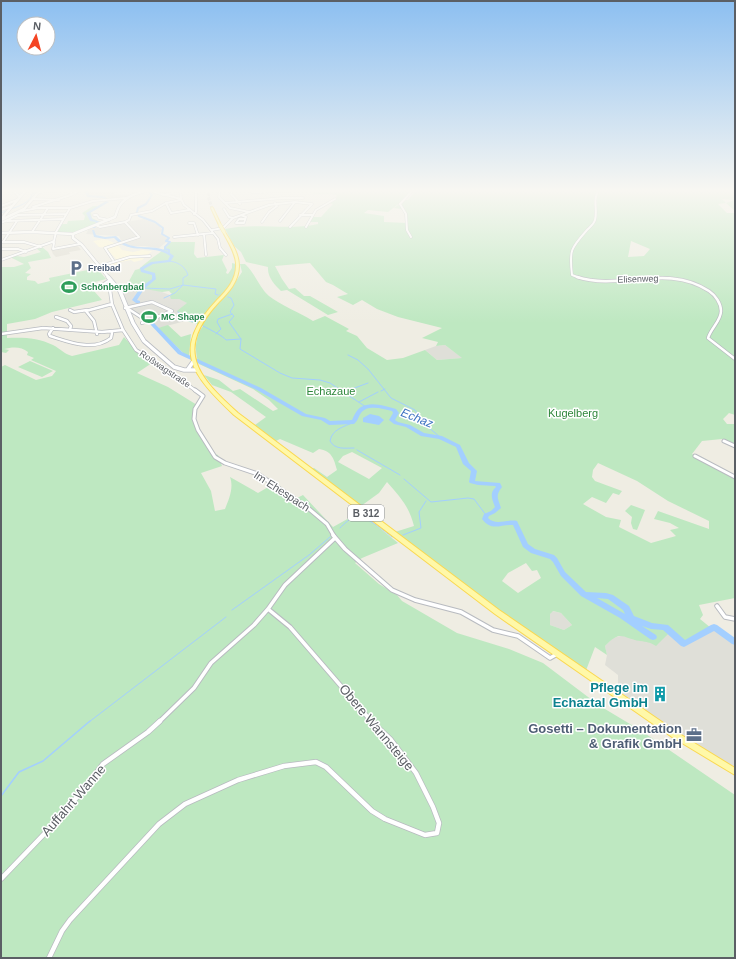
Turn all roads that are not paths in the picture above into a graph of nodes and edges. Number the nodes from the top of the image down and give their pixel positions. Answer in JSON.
{"nodes":[{"id":1,"x":9,"y":233,"type":"edge"},
{"id":2,"x":56,"y":233,"type":"edge"},
{"id":3,"x":213,"y":233,"type":"edge"},
{"id":4,"x":70,"y":234,"type":"edge"},
{"id":5,"x":74,"y":234,"type":"joint"},
{"id":6,"x":136,"y":234,"type":"edge"},
{"id":7,"x":204,"y":234,"type":"joint"},
{"id":8,"x":225,"y":234,"type":"edge"},
{"id":9,"x":409,"y":234,"type":"edge"},
{"id":10,"x":584,"y":234,"type":"edge"},
{"id":11,"x":198,"y":235,"type":"joint"},
{"id":12,"x":174,"y":237,"type":"dead end"},
{"id":13,"x":411,"y":237,"type":"dead end"},
{"id":14,"x":2,"y":242,"type":"edge"},
{"id":15,"x":52,"y":242,"type":"junction"},
{"id":16,"x":80,"y":244,"type":"junction"},
{"id":17,"x":41,"y":247,"type":"junction"},
{"id":18,"x":1,"y":248,"type":"edge"},
{"id":19,"x":26,"y":252,"type":"junction"},
{"id":20,"x":206,"y":255,"type":"dead end"},
{"id":21,"x":226,"y":255,"type":"dead end"},
{"id":22,"x":150,"y":256,"type":"dead end"},
{"id":23,"x":1,"y":257,"type":"edge"},
{"id":24,"x":8,"y":258,"type":"junction"},
{"id":25,"x":1,"y":260,"type":"edge"},
{"id":26,"x":113,"y":260,"type":"junction"},
{"id":27,"x":100,"y":266,"type":"junction"},
{"id":28,"x":110,"y":280,"type":"junction"},
{"id":29,"x":112,"y":304,"type":"junction"},
{"id":30,"x":126,"y":308,"type":"junction"},
{"id":31,"x":70,"y":310,"type":"dead end"},
{"id":32,"x":87,"y":310,"type":"junction"},
{"id":33,"x":56,"y":317,"type":"dead end"},
{"id":34,"x":147,"y":321,"type":"junction"},
{"id":35,"x":142,"y":323,"type":"dead end"},
{"id":36,"x":53,"y":328,"type":"junction"},
{"id":37,"x":70,"y":329,"type":"junction"},
{"id":38,"x":123,"y":330,"type":"junction"},
{"id":39,"x":112,"y":333,"type":"junction"},
{"id":40,"x":1,"y":334,"type":"edge"},
{"id":41,"x":97,"y":334,"type":"junction"},
{"id":42,"x":735,"y":359,"type":"edge"},
{"id":43,"x":193,"y":361,"type":"junction"},
{"id":44,"x":172,"y":366,"type":"junction"},
{"id":45,"x":165,"y":368,"type":"junction"},
{"id":46,"x":180,"y":369,"type":"junction"},
{"id":47,"x":188,"y":369,"type":"junction"},
{"id":48,"x":196,"y":369,"type":"junction"},
{"id":49,"x":203,"y":396,"type":"joint"},
{"id":50,"x":724,"y":441,"type":"dead end"},
{"id":51,"x":735,"y":446,"type":"edge"},
{"id":52,"x":695,"y":456,"type":"dead end"},
{"id":53,"x":735,"y":478,"type":"edge"},
{"id":54,"x":335,"y":538,"type":"junction"},
{"id":55,"x":716,"y":606,"type":"dead end"},
{"id":56,"x":268,"y":609,"type":"junction"},
{"id":57,"x":735,"y":619,"type":"edge"},
{"id":58,"x":559,"y":655,"type":"junction"},
{"id":59,"x":735,"y":772,"type":"edge"},
{"id":60,"x":1,"y":879,"type":"edge"},
{"id":61,"x":49,"y":958,"type":"edge"}],
"edges":[{"from":1,"to":14,"type":"street"},
{"from":2,"to":15,"type":"street"},
{"from":3,"to":21,"type":"street"},
{"from":4,"to":5,"type":"main road"},
{"from":5,"to":16,"type":"main road"},
{"from":6,"to":26,"type":"street"},
{"from":7,"to":11,"type":"street"},
{"from":7,"to":20,"type":"street"},
{"from":8,"to":43,"type":"main road","number":"B 312","bridge":true},
{"from":9,"to":13,"type":"street"},
{"from":10,"to":42,"type":"street","name":"Elisenweg"},
{"from":11,"to":12,"type":"street"},
{"from":14,"to":17,"type":"street"},
{"from":15,"to":16,"type":"street"},
{"from":15,"to":17,"type":"street"},
{"from":16,"to":27,"type":"main road"},
{"from":17,"to":19,"type":"street"},
{"from":18,"to":19,"type":"street"},
{"from":19,"to":24,"type":"street"},
{"from":22,"to":26,"type":"street"},
{"from":23,"to":24,"type":"street"},
{"from":24,"to":25,"type":"street"},
{"from":26,"to":27,"type":"street"},
{"from":27,"to":28,"type":"main road"},
{"from":28,"to":29,"type":"street","name":"Roßwagstraße"},
{"from":28,"to":30,"type":"main road"},
{"from":29,"to":32,"type":"street"},
{"from":29,"to":38,"type":"street","name":"Roßwagstraße"},
{"from":30,"to":34,"type":"street"},
{"from":30,"to":34,"type":"street"},
{"from":30,"to":44,"type":"main road"},
{"from":31,"to":32,"type":"street"},
{"from":32,"to":41,"type":"street"},
{"from":33,"to":37,"type":"street"},
{"from":34,"to":35,"type":"street"},
{"from":36,"to":37,"type":"street"},
{"from":36,"to":39,"type":"street"},
{"from":36,"to":40,"type":"street"},
{"from":37,"to":41,"type":"street"},
{"from":38,"to":39,"type":"street"},
{"from":38,"to":45,"type":"street","name":"Roßwagstraße"},
{"from":39,"to":41,"type":"street"},
{"from":43,"to":47,"type":"main road"},
{"from":43,"to":48,"type":"main road","number":"B 312"},
{"from":44,"to":45,"type":"street"},
{"from":44,"to":46,"type":"main road"},
{"from":45,"to":49,"type":"street","name":"Roßwagstraße"},
{"from":46,"to":47,"type":"main road"},
{"from":46,"to":48,"type":"main road"},
{"from":47,"to":48,"type":"main road"},
{"from":48,"to":58,"type":"main road","number":"B 312"},
{"from":49,"to":54,"type":"street","name":"Im Ehespach"},
{"from":50,"to":51,"type":"street"},
{"from":52,"to":53,"type":"street"},
{"from":54,"to":56,"type":"street","name":"Auffahrt Wanne"},
{"from":54,"to":58,"type":"street"},
{"from":55,"to":57,"type":"street"},
{"from":56,"to":60,"type":"street","name":"Auffahrt Wanne"},
{"from":56,"to":61,"type":"street","name":"Obere Wannsteige"},
{"from":58,"to":59,"type":"main road","number":"B 312"}]}
